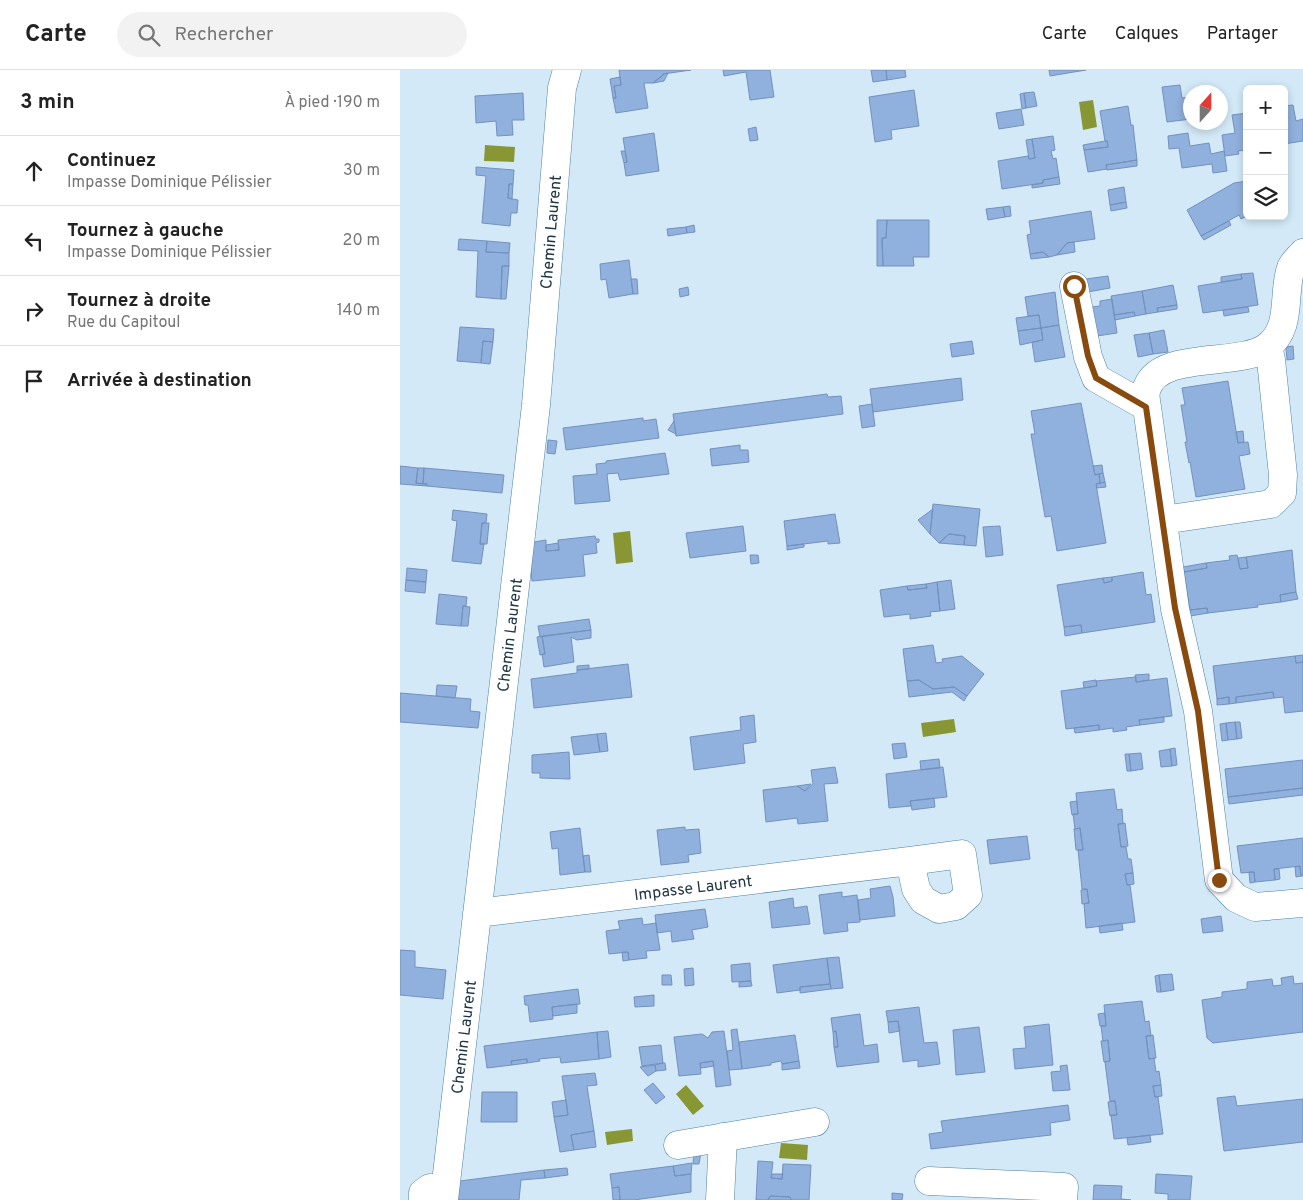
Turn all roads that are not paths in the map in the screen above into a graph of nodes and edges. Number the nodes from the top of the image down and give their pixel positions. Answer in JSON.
{"nodes":[{"id":1,"x":567,"y":70,"type":"edge"},
{"id":2,"x":1303,"y":253,"type":"edge"},
{"id":3,"x":1074,"y":286,"type":"dead end"},
{"id":4,"x":1268,"y":346,"type":"junction"},
{"id":5,"x":1146,"y":407,"type":"junction"},
{"id":6,"x":1162,"y":520,"type":"junction"},
{"id":7,"x":910,"y":860,"type":"dead end"},
{"id":8,"x":1303,"y":903,"type":"edge"},
{"id":9,"x":477,"y":913,"type":"junction"},
{"id":10,"x":815,"y":1122,"type":"dead end"},
{"id":11,"x":723,"y":1137,"type":"junction"},
{"id":12,"x":678,"y":1145,"type":"dead end"},
{"id":13,"x":930,"y":1181,"type":"dead end"},
{"id":14,"x":438,"y":1197,"type":"edge"},
{"id":15,"x":720,"y":1200,"type":"edge"},
{"id":16,"x":1063,"y":1200,"type":"edge"}],
"edges":[{"from":1,"to":9,"type":"street","name":"Chemin Laurent"},
{"from":2,"to":4,"type":"street"},
{"from":3,"to":5,"type":"street"},
{"from":4,"to":5,"type":"street"},
{"from":4,"to":6,"type":"street"},
{"from":5,"to":6,"type":"street"},
{"from":6,"to":8,"type":"street"},
{"from":7,"to":9,"type":"street","name":"Impasse Laurent"},
{"from":9,"to":14,"type":"street","name":"Chemin Laurent"},
{"from":10,"to":11,"type":"street"},
{"from":11,"to":12,"type":"street"},
{"from":11,"to":15,"type":"street"},
{"from":13,"to":16,"type":"street"}]}
